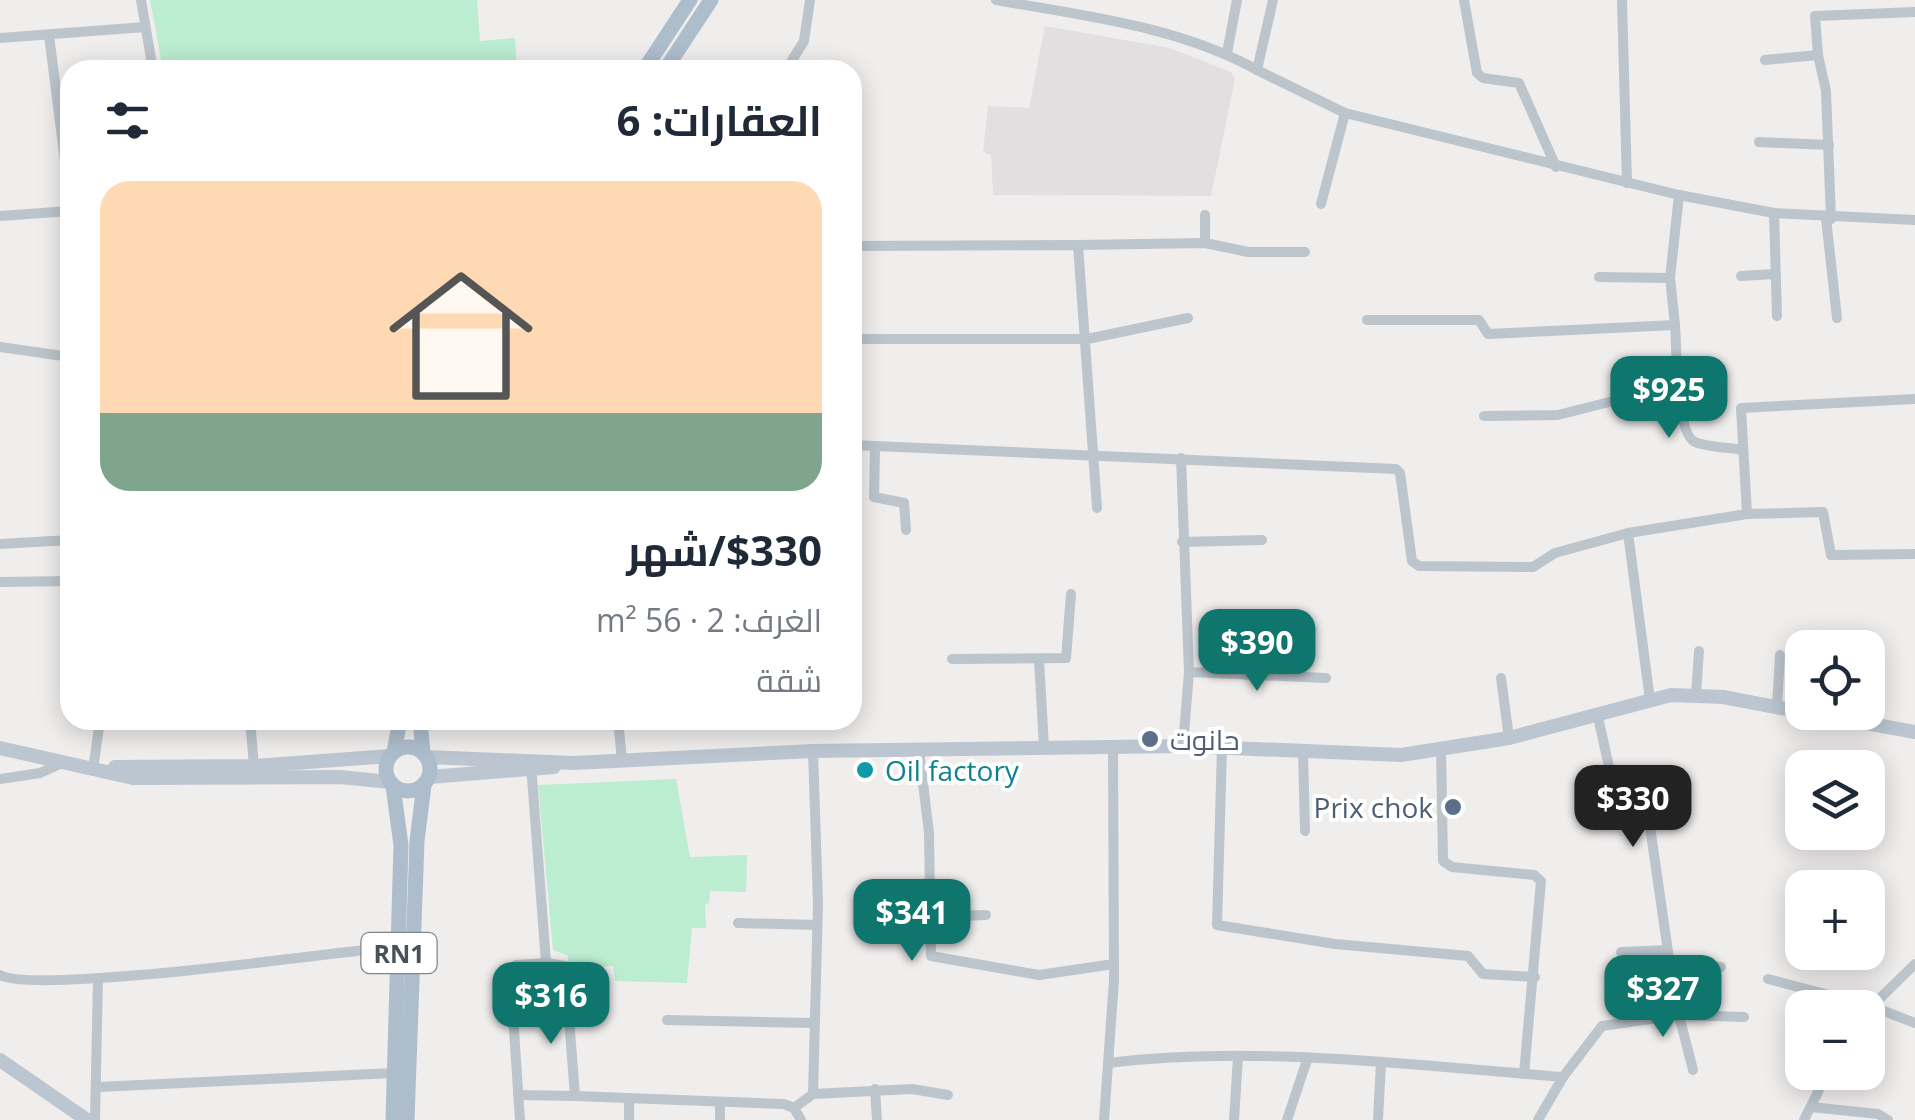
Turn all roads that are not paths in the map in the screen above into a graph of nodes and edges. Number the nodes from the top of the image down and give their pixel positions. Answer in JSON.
{"nodes":[{"id":1,"x":141,"y":0,"type":"edge"},
{"id":2,"x":690,"y":0,"type":"edge"},
{"id":3,"x":712,"y":0,"type":"edge"},
{"id":4,"x":810,"y":0,"type":"edge"},
{"id":5,"x":996,"y":0,"type":"edge"},
{"id":6,"x":1237,"y":0,"type":"edge"},
{"id":7,"x":1274,"y":0,"type":"edge"},
{"id":8,"x":1464,"y":0,"type":"edge"},
{"id":9,"x":1622,"y":0,"type":"edge"},
{"id":10,"x":1915,"y":12,"type":"edge"},
{"id":11,"x":146,"y":27,"type":"junction"},
{"id":12,"x":49,"y":35,"type":"junction"},
{"id":13,"x":0,"y":38,"type":"edge"},
{"id":14,"x":1226,"y":53,"type":"junction"},
{"id":15,"x":1818,"y":55,"type":"junction"},
{"id":16,"x":151,"y":60,"type":"edge"},
{"id":17,"x":651,"y":60,"type":"edge"},
{"id":18,"x":672,"y":60,"type":"edge"},
{"id":19,"x":792,"y":60,"type":"edge"},
{"id":20,"x":1765,"y":60,"type":"dead end"},
{"id":21,"x":1257,"y":70,"type":"junction"},
{"id":22,"x":1345,"y":113,"type":"junction"},
{"id":23,"x":60,"y":122,"type":"edge"},
{"id":24,"x":1759,"y":142,"type":"dead end"},
{"id":25,"x":1829,"y":145,"type":"junction"},
{"id":26,"x":1556,"y":167,"type":"junction"},
{"id":27,"x":1627,"y":183,"type":"junction"},
{"id":28,"x":1678,"y":195,"type":"junction"},
{"id":29,"x":1321,"y":204,"type":"dead end"},
{"id":30,"x":60,"y":212,"type":"edge"},
{"id":31,"x":1774,"y":213,"type":"junction"},
{"id":32,"x":1205,"y":214,"type":"dead end"},
{"id":33,"x":0,"y":216,"type":"edge"},
{"id":34,"x":1828,"y":219,"type":"junction"},
{"id":35,"x":1915,"y":220,"type":"edge"},
{"id":36,"x":1205,"y":243,"type":"junction"},
{"id":37,"x":1078,"y":245,"type":"junction"},
{"id":38,"x":862,"y":246,"type":"edge"},
{"id":39,"x":1305,"y":252,"type":"dead end"},
{"id":40,"x":1776,"y":274,"type":"junction"},
{"id":41,"x":1741,"y":276,"type":"dead end"},
{"id":42,"x":1599,"y":278,"type":"dead end"},
{"id":43,"x":1670,"y":278,"type":"junction"},
{"id":44,"x":1777,"y":316,"type":"dead end"},
{"id":45,"x":1188,"y":318,"type":"dead end"},
{"id":46,"x":1837,"y":318,"type":"dead end"},
{"id":47,"x":1368,"y":320,"type":"dead end"},
{"id":48,"x":1676,"y":325,"type":"junction"},
{"id":49,"x":862,"y":339,"type":"edge"},
{"id":50,"x":1088,"y":339,"type":"junction"},
{"id":51,"x":0,"y":347,"type":"edge"},
{"id":52,"x":60,"y":356,"type":"edge"},
{"id":53,"x":1915,"y":399,"type":"edge"},
{"id":54,"x":1680,"y":404,"type":"junction"},
{"id":55,"x":1484,"y":416,"type":"dead end"},
{"id":56,"x":862,"y":446,"type":"edge"},
{"id":57,"x":875,"y":448,"type":"junction"},
{"id":58,"x":1743,"y":450,"type":"junction"},
{"id":59,"x":1093,"y":454,"type":"junction"},
{"id":60,"x":1182,"y":458,"type":"junction"},
{"id":61,"x":1097,"y":508,"type":"dead end"},
{"id":62,"x":1747,"y":514,"type":"junction"},
{"id":63,"x":906,"y":530,"type":"dead end"},
{"id":64,"x":1628,"y":533,"type":"junction"},
{"id":65,"x":1262,"y":540,"type":"dead end"},
{"id":66,"x":60,"y":541,"type":"edge"},
{"id":67,"x":1182,"y":542,"type":"junction"},
{"id":68,"x":0,"y":544,"type":"edge"},
{"id":69,"x":1915,"y":554,"type":"edge"},
{"id":70,"x":60,"y":580,"type":"edge"},
{"id":71,"x":0,"y":582,"type":"edge"},
{"id":72,"x":1072,"y":594,"type":"dead end"},
{"id":73,"x":1700,"y":651,"type":"dead end"},
{"id":74,"x":1780,"y":655,"type":"dead end"},
{"id":75,"x":952,"y":658,"type":"dead end"},
{"id":76,"x":1039,"y":660,"type":"junction"},
{"id":77,"x":1189,"y":672,"type":"junction"},
{"id":78,"x":1326,"y":678,"type":"dead end"},
{"id":79,"x":1502,"y":678,"type":"dead end"},
{"id":80,"x":1696,"y":694,"type":"junction"},
{"id":81,"x":1650,"y":700,"type":"junction"},
{"id":82,"x":1777,"y":706,"type":"junction"},
{"id":83,"x":1785,"y":708,"type":"edge"},
{"id":84,"x":1598,"y":716,"type":"junction"},
{"id":85,"x":1885,"y":727,"type":"edge"},
{"id":86,"x":99,"y":730,"type":"edge"},
{"id":87,"x":251,"y":730,"type":"edge"},
{"id":88,"x":398,"y":730,"type":"edge"},
{"id":89,"x":421,"y":730,"type":"edge"},
{"id":90,"x":619,"y":730,"type":"edge"},
{"id":91,"x":1915,"y":732,"type":"edge"},
{"id":92,"x":1509,"y":738,"type":"junction"},
{"id":93,"x":1183,"y":746,"type":"junction"},
{"id":94,"x":1044,"y":747,"type":"junction"},
{"id":95,"x":0,"y":748,"type":"edge"},
{"id":96,"x":1113,"y":748,"type":"junction"},
{"id":97,"x":1222,"y":748,"type":"junction"},
{"id":98,"x":1441,"y":749,"type":"junction"},
{"id":99,"x":919,"y":750,"type":"junction"},
{"id":100,"x":813,"y":751,"type":"junction"},
{"id":101,"x":1304,"y":751,"type":"junction"},
{"id":102,"x":392,"y":754,"type":"junction"},
{"id":103,"x":425,"y":755,"type":"junction"},
{"id":104,"x":622,"y":760,"type":"junction"},
{"id":105,"x":67,"y":765,"type":"junction"},
{"id":106,"x":531,"y":765,"type":"junction"},
{"id":107,"x":254,"y":766,"type":"junction"},
{"id":108,"x":93,"y":768,"type":"junction"},
{"id":109,"x":0,"y":779,"type":"edge"},
{"id":110,"x":426,"y":781,"type":"junction"},
{"id":111,"x":392,"y":784,"type":"junction"},
{"id":112,"x":1305,"y":831,"type":"dead end"},
{"id":113,"x":986,"y":916,"type":"dead end"},
{"id":114,"x":931,"y":917,"type":"junction"},
{"id":115,"x":738,"y":923,"type":"dead end"},
{"id":116,"x":817,"y":925,"type":"junction"},
{"id":117,"x":399,"y":946,"type":"junction"},
{"id":118,"x":1667,"y":950,"type":"junction"},
{"id":119,"x":1621,"y":952,"type":"dead end"},
{"id":120,"x":546,"y":963,"type":"junction"},
{"id":121,"x":1670,"y":963,"type":"junction"},
{"id":122,"x":1114,"y":964,"type":"junction"},
{"id":123,"x":1915,"y":964,"type":"edge"},
{"id":124,"x":1721,"y":967,"type":"dead end"},
{"id":125,"x":0,"y":975,"type":"edge"},
{"id":126,"x":1535,"y":977,"type":"junction"},
{"id":127,"x":98,"y":978,"type":"junction"},
{"id":128,"x":1768,"y":979,"type":"dead end"},
{"id":129,"x":1806,"y":990,"type":"edge"},
{"id":130,"x":1885,"y":993,"type":"edge"},
{"id":131,"x":1885,"y":1013,"type":"edge"},
{"id":132,"x":1679,"y":1014,"type":"junction"},
{"id":133,"x":1744,"y":1018,"type":"dead end"},
{"id":134,"x":667,"y":1020,"type":"dead end"},
{"id":135,"x":812,"y":1023,"type":"junction"},
{"id":136,"x":1915,"y":1023,"type":"edge"},
{"id":137,"x":1238,"y":1056,"type":"junction"},
{"id":138,"x":0,"y":1060,"type":"edge"},
{"id":139,"x":1308,"y":1060,"type":"junction"},
{"id":140,"x":1108,"y":1063,"type":"junction"},
{"id":141,"x":1381,"y":1063,"type":"junction"},
{"id":142,"x":1693,"y":1070,"type":"dead end"},
{"id":143,"x":394,"y":1073,"type":"junction"},
{"id":144,"x":1524,"y":1074,"type":"junction"},
{"id":145,"x":1563,"y":1077,"type":"junction"},
{"id":146,"x":98,"y":1087,"type":"junction"},
{"id":147,"x":875,"y":1089,"type":"junction"},
{"id":148,"x":1819,"y":1090,"type":"edge"},
{"id":149,"x":813,"y":1094,"type":"junction"},
{"id":150,"x":518,"y":1095,"type":"junction"},
{"id":151,"x":948,"y":1095,"type":"dead end"},
{"id":152,"x":575,"y":1096,"type":"junction"},
{"id":153,"x":629,"y":1100,"type":"junction"},
{"id":154,"x":720,"y":1105,"type":"junction"},
{"id":155,"x":1811,"y":1107,"type":"junction"},
{"id":156,"x":794,"y":1108,"type":"junction"},
{"id":157,"x":87,"y":1120,"type":"edge"},
{"id":158,"x":96,"y":1120,"type":"edge"},
{"id":159,"x":394,"y":1120,"type":"edge"},
{"id":160,"x":407,"y":1120,"type":"edge"},
{"id":161,"x":520,"y":1120,"type":"edge"},
{"id":162,"x":629,"y":1120,"type":"edge"},
{"id":163,"x":720,"y":1120,"type":"edge"},
{"id":164,"x":801,"y":1120,"type":"edge"},
{"id":165,"x":877,"y":1120,"type":"edge"},
{"id":166,"x":1104,"y":1120,"type":"edge"},
{"id":167,"x":1234,"y":1120,"type":"edge"},
{"id":168,"x":1287,"y":1120,"type":"edge"},
{"id":169,"x":1378,"y":1120,"type":"edge"},
{"id":170,"x":1538,"y":1120,"type":"edge"},
{"id":171,"x":1804,"y":1120,"type":"edge"},
{"id":172,"x":1888,"y":1120,"type":"edge"}],
"edges":[{"from":1,"to":11,"type":"street"},
{"from":2,"to":17,"type":"main road"},
{"from":3,"to":18,"type":"main road"},
{"from":4,"to":19,"type":"street"},
{"from":5,"to":14,"type":"street"},
{"from":6,"to":14,"type":"street"},
{"from":7,"to":21,"type":"street"},
{"from":8,"to":26,"type":"street"},
{"from":9,"to":27,"type":"street"},
{"from":10,"to":15,"type":"street"},
{"from":11,"to":12,"type":"street"},
{"from":11,"to":16,"type":"street"},
{"from":12,"to":13,"type":"street"},
{"from":12,"to":23,"type":"street"},
{"from":14,"to":21,"type":"street"},
{"from":15,"to":20,"type":"street"},
{"from":15,"to":25,"type":"street"},
{"from":21,"to":22,"type":"street"},
{"from":22,"to":26,"type":"street"},
{"from":22,"to":29,"type":"street"},
{"from":24,"to":25,"type":"street"},
{"from":25,"to":34,"type":"street"},
{"from":26,"to":27,"type":"street"},
{"from":27,"to":28,"type":"street"},
{"from":28,"to":31,"type":"street"},
{"from":28,"to":43,"type":"street"},
{"from":30,"to":33,"type":"street"},
{"from":31,"to":34,"type":"street"},
{"from":31,"to":40,"type":"street"},
{"from":32,"to":36,"type":"street"},
{"from":34,"to":35,"type":"street"},
{"from":34,"to":46,"type":"street"},
{"from":36,"to":37,"type":"street"},
{"from":36,"to":39,"type":"street"},
{"from":37,"to":38,"type":"street"},
{"from":37,"to":50,"type":"street"},
{"from":40,"to":41,"type":"street"},
{"from":40,"to":44,"type":"street"},
{"from":42,"to":43,"type":"street"},
{"from":43,"to":48,"type":"street"},
{"from":45,"to":50,"type":"street"},
{"from":47,"to":48,"type":"street"},
{"from":48,"to":54,"type":"street"},
{"from":49,"to":50,"type":"street"},
{"from":50,"to":59,"type":"street"},
{"from":51,"to":52,"type":"street"},
{"from":53,"to":58,"type":"street"},
{"from":54,"to":55,"type":"street"},
{"from":54,"to":58,"type":"street"},
{"from":56,"to":57,"type":"street"},
{"from":57,"to":59,"type":"street"},
{"from":57,"to":63,"type":"street"},
{"from":58,"to":62,"type":"street"},
{"from":59,"to":60,"type":"street"},
{"from":59,"to":61,"type":"street"},
{"from":60,"to":64,"type":"street"},
{"from":60,"to":67,"type":"street"},
{"from":62,"to":64,"type":"street"},
{"from":62,"to":69,"type":"street"},
{"from":64,"to":81,"type":"street"},
{"from":65,"to":67,"type":"street"},
{"from":66,"to":68,"type":"street"},
{"from":67,"to":77,"type":"street"},
{"from":70,"to":71,"type":"street"},
{"from":72,"to":76,"type":"street"},
{"from":73,"to":80,"type":"street"},
{"from":74,"to":82,"type":"street"},
{"from":75,"to":76,"type":"street"},
{"from":76,"to":94,"type":"street"},
{"from":77,"to":78,"type":"street"},
{"from":77,"to":93,"type":"street"},
{"from":79,"to":92,"type":"street"},
{"from":80,"to":81,"type":"street"},
{"from":80,"to":82,"type":"street"},
{"from":81,"to":84,"type":"street"},
{"from":82,"to":83,"type":"street"},
{"from":84,"to":92,"type":"street"},
{"from":84,"to":118,"type":"street"},
{"from":85,"to":91,"type":"street"},
{"from":86,"to":108,"type":"street"},
{"from":87,"to":107,"type":"street"},
{"from":88,"to":102,"type":"main road","number":"RN1"},
{"from":89,"to":103,"type":"main road","number":"RN1"},
{"from":90,"to":104,"type":"street"},
{"from":92,"to":98,"type":"street"},
{"from":93,"to":96,"type":"street"},
{"from":93,"to":97,"type":"street"},
{"from":94,"to":96,"type":"street"},
{"from":94,"to":99,"type":"street"},
{"from":95,"to":105,"type":"street"},
{"from":96,"to":122,"type":"street"},
{"from":97,"to":101,"type":"street"},
{"from":97,"to":126,"type":"street"},
{"from":98,"to":101,"type":"street"},
{"from":98,"to":126,"type":"street"},
{"from":99,"to":100,"type":"street"},
{"from":99,"to":114,"type":"street"},
{"from":100,"to":104,"type":"street"},
{"from":100,"to":116,"type":"street"},
{"from":101,"to":112,"type":"street"},
{"from":102,"to":103,"type":"main road"},
{"from":102,"to":107,"type":"street"},
{"from":102,"to":111,"type":"main road","number":"RN1"},
{"from":103,"to":106,"type":"street"},
{"from":103,"to":110,"type":"main road","number":"RN1"},
{"from":104,"to":106,"type":"street"},
{"from":105,"to":108,"type":"street"},
{"from":105,"to":109,"type":"street"},
{"from":106,"to":110,"type":"street"},
{"from":106,"to":120,"type":"street"},
{"from":107,"to":108,"type":"street"},
{"from":108,"to":111,"type":"street"},
{"from":110,"to":111,"type":"main road"},
{"from":110,"to":160,"type":"main road","number":"RN1"},
{"from":111,"to":117,"type":"main road","number":"RN1"},
{"from":113,"to":114,"type":"street"},
{"from":114,"to":122,"type":"street"},
{"from":115,"to":116,"type":"street"},
{"from":116,"to":135,"type":"street"},
{"from":117,"to":127,"type":"street"},
{"from":117,"to":143,"type":"main road","number":"RN1"},
{"from":118,"to":119,"type":"street"},
{"from":118,"to":121,"type":"street"},
{"from":120,"to":150,"type":"street"},
{"from":120,"to":152,"type":"street"},
{"from":121,"to":124,"type":"street"},
{"from":121,"to":132,"type":"street"},
{"from":122,"to":140,"type":"street"},
{"from":123,"to":130,"type":"street"},
{"from":125,"to":127,"type":"street"},
{"from":126,"to":144,"type":"street"},
{"from":127,"to":146,"type":"street"},
{"from":128,"to":129,"type":"street"},
{"from":131,"to":136,"type":"street"},
{"from":132,"to":133,"type":"street"},
{"from":132,"to":142,"type":"street"},
{"from":132,"to":145,"type":"street"},
{"from":134,"to":135,"type":"street"},
{"from":135,"to":149,"type":"street"},
{"from":137,"to":139,"type":"street"},
{"from":137,"to":140,"type":"street"},
{"from":137,"to":167,"type":"street"},
{"from":138,"to":157,"type":"street"},
{"from":139,"to":141,"type":"street"},
{"from":139,"to":168,"type":"street"},
{"from":140,"to":166,"type":"street"},
{"from":141,"to":144,"type":"street"},
{"from":141,"to":169,"type":"street"},
{"from":143,"to":146,"type":"street"},
{"from":143,"to":159,"type":"main road","number":"RN1"},
{"from":144,"to":145,"type":"street"},
{"from":145,"to":170,"type":"street"},
{"from":146,"to":158,"type":"street"},
{"from":147,"to":149,"type":"street"},
{"from":147,"to":151,"type":"street"},
{"from":147,"to":165,"type":"street"},
{"from":148,"to":155,"type":"street"},
{"from":149,"to":156,"type":"street"},
{"from":150,"to":152,"type":"street"},
{"from":150,"to":161,"type":"street"},
{"from":152,"to":153,"type":"street"},
{"from":153,"to":154,"type":"street"},
{"from":153,"to":162,"type":"street"},
{"from":154,"to":156,"type":"street"},
{"from":154,"to":163,"type":"street"},
{"from":155,"to":171,"type":"street"},
{"from":155,"to":172,"type":"street"},
{"from":156,"to":164,"type":"street"}]}
